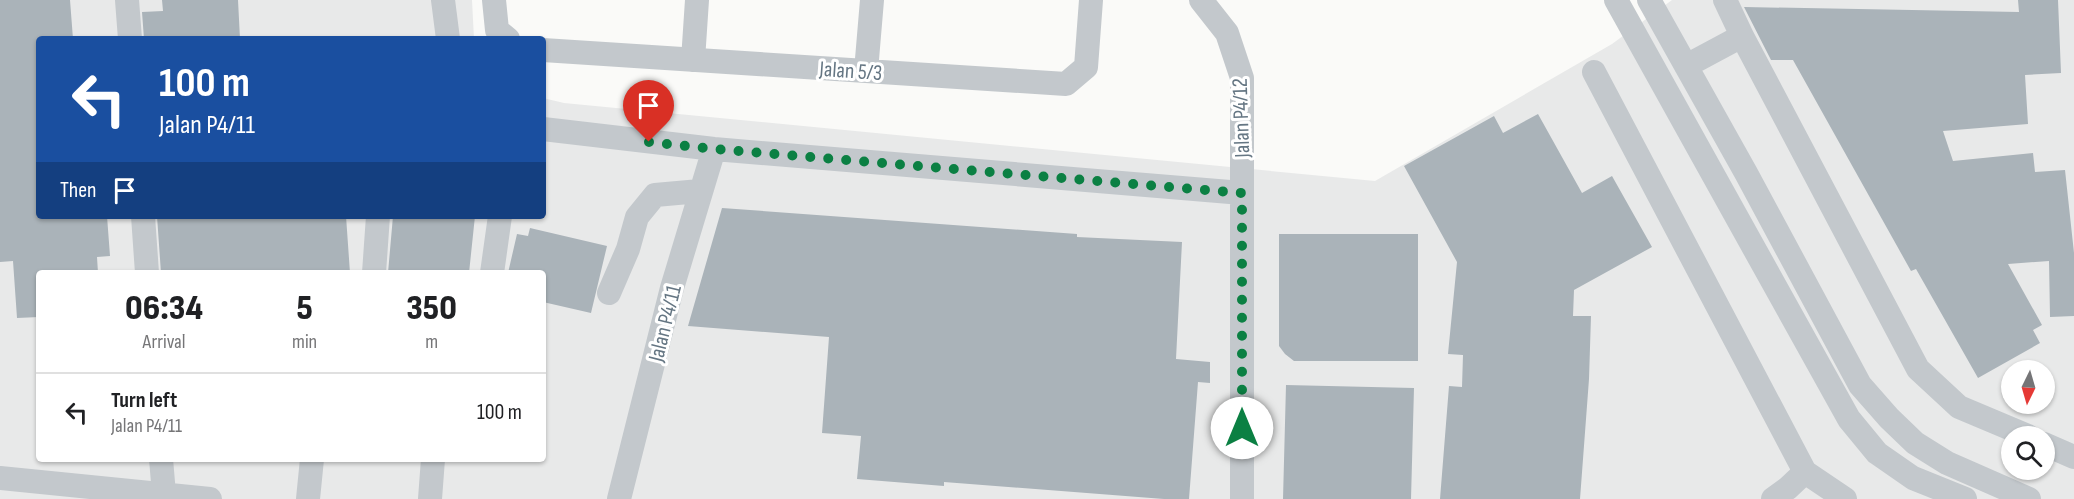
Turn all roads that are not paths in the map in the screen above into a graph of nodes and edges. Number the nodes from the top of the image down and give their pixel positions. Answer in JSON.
{"nodes":[{"id":1,"x":127,"y":0,"type":"edge"},
{"id":2,"x":443,"y":0,"type":"edge"},
{"id":3,"x":495,"y":0,"type":"edge"},
{"id":4,"x":697,"y":0,"type":"edge"},
{"id":5,"x":872,"y":0,"type":"edge"},
{"id":6,"x":1091,"y":0,"type":"edge"},
{"id":7,"x":1201,"y":0,"type":"edge"},
{"id":8,"x":1616,"y":0,"type":"edge"},
{"id":9,"x":1649,"y":0,"type":"edge"},
{"id":10,"x":1725,"y":0,"type":"edge"},
{"id":11,"x":130,"y":36,"type":"edge"},
{"id":12,"x":448,"y":36,"type":"edge"},
{"id":13,"x":504,"y":36,"type":"edge"},
{"id":14,"x":1742,"y":36,"type":"junction"},
{"id":15,"x":546,"y":50,"type":"edge"},
{"id":16,"x":693,"y":60,"type":"junction"},
{"id":17,"x":1686,"y":66,"type":"junction"},
{"id":18,"x":866,"y":71,"type":"junction"},
{"id":19,"x":1594,"y":72,"type":"dead end"},
{"id":20,"x":546,"y":129,"type":"edge"},
{"id":21,"x":714,"y":149,"type":"junction"},
{"id":22,"x":700,"y":191,"type":"junction"},
{"id":23,"x":1242,"y":193,"type":"junction"},
{"id":24,"x":143,"y":219,"type":"edge"},
{"id":25,"x":378,"y":219,"type":"edge"},
{"id":26,"x":500,"y":219,"type":"edge"},
{"id":27,"x":147,"y":270,"type":"edge"},
{"id":28,"x":374,"y":270,"type":"edge"},
{"id":29,"x":492,"y":270,"type":"edge"},
{"id":30,"x":609,"y":293,"type":"dead end"},
{"id":31,"x":2004,"y":426,"type":"edge"},
{"id":32,"x":2055,"y":449,"type":"edge"},
{"id":33,"x":2074,"y":457,"type":"edge"},
{"id":34,"x":161,"y":462,"type":"edge"},
{"id":35,"x":312,"y":462,"type":"edge"},
{"id":36,"x":433,"y":462,"type":"edge"},
{"id":37,"x":1806,"y":472,"type":"junction"},
{"id":38,"x":0,"y":478,"type":"edge"},
{"id":39,"x":164,"y":494,"type":"junction"},
{"id":40,"x":210,"y":499,"type":"edge"},
{"id":41,"x":309,"y":499,"type":"edge"},
{"id":42,"x":430,"y":499,"type":"edge"},
{"id":43,"x":619,"y":499,"type":"edge"},
{"id":44,"x":1242,"y":499,"type":"edge"},
{"id":45,"x":1773,"y":499,"type":"edge"},
{"id":46,"x":1845,"y":499,"type":"edge"},
{"id":47,"x":1965,"y":499,"type":"edge"},
{"id":48,"x":2029,"y":499,"type":"edge"}],
"edges":[{"from":1,"to":11,"type":"street"},
{"from":2,"to":12,"type":"street"},
{"from":3,"to":13,"type":"street"},
{"from":4,"to":16,"type":"street"},
{"from":5,"to":18,"type":"street"},
{"from":6,"to":18,"type":"street","name":"Jalan 5/3"},
{"from":7,"to":23,"type":"street","name":"Jalan P4/12"},
{"from":8,"to":47,"type":"street"},
{"from":9,"to":17,"type":"street"},
{"from":10,"to":14,"type":"street"},
{"from":14,"to":17,"type":"street"},
{"from":14,"to":31,"type":"street"},
{"from":15,"to":16,"type":"street","name":"Jalan 5/3"},
{"from":16,"to":18,"type":"street","name":"Jalan 5/3"},
{"from":17,"to":48,"type":"street"},
{"from":19,"to":37,"type":"street"},
{"from":20,"to":21,"type":"street"},
{"from":21,"to":22,"type":"street","name":"Jalan P4/11"},
{"from":21,"to":23,"type":"street"},
{"from":22,"to":30,"type":"street"},
{"from":22,"to":43,"type":"street","name":"Jalan P4/11"},
{"from":23,"to":44,"type":"street","name":"Jalan P4/12"},
{"from":24,"to":27,"type":"street"},
{"from":25,"to":28,"type":"street"},
{"from":26,"to":29,"type":"street"},
{"from":32,"to":33,"type":"street"},
{"from":34,"to":39,"type":"street"},
{"from":35,"to":41,"type":"street"},
{"from":36,"to":42,"type":"street"},
{"from":37,"to":45,"type":"street"},
{"from":37,"to":46,"type":"street"},
{"from":38,"to":39,"type":"street"},
{"from":39,"to":40,"type":"street"}]}
